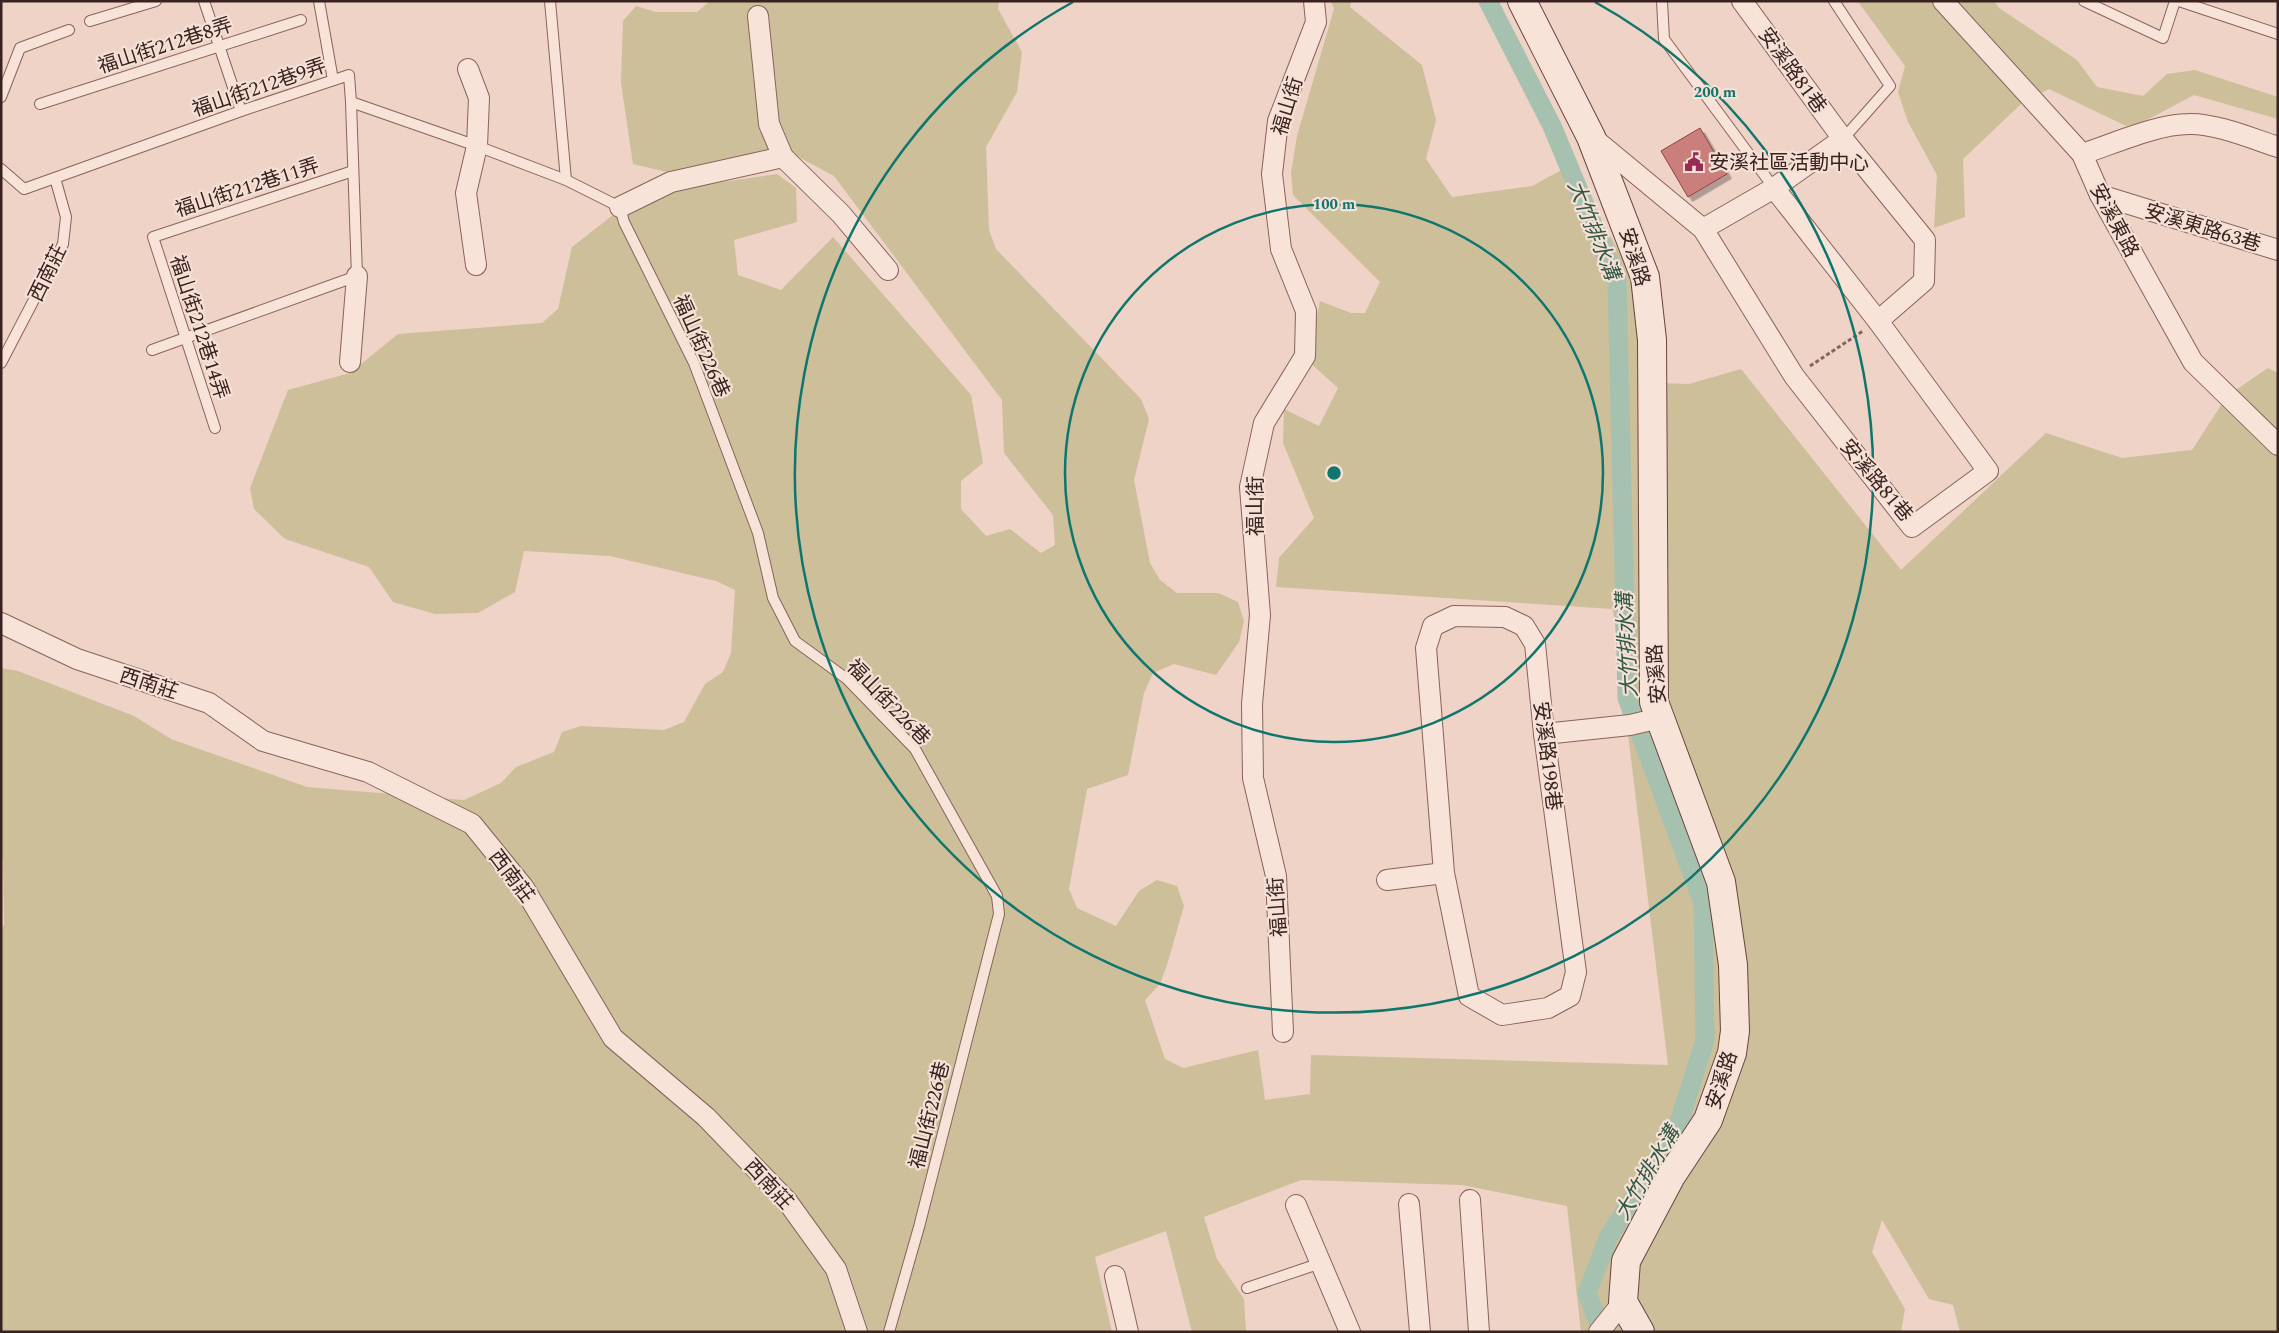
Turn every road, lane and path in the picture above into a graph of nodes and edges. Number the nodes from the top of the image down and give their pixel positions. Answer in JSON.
{"nodes":[{"id":1,"x":156,"y":1,"type":"edge"},
{"id":2,"x":204,"y":1,"type":"edge"},
{"id":3,"x":320,"y":1,"type":"edge"},
{"id":4,"x":550,"y":1,"type":"edge"},
{"id":5,"x":1314,"y":1,"type":"edge"},
{"id":6,"x":1522,"y":1,"type":"edge"},
{"id":7,"x":1662,"y":1,"type":"edge"},
{"id":8,"x":1742,"y":1,"type":"edge"},
{"id":9,"x":1834,"y":1,"type":"edge"},
{"id":10,"x":1943,"y":1,"type":"edge"},
{"id":11,"x":2084,"y":1,"type":"edge"},
{"id":12,"x":2177,"y":1,"type":"edge"},
{"id":13,"x":758,"y":16,"type":"dead end"},
{"id":14,"x":301,"y":20,"type":"dead end"},
{"id":15,"x":90,"y":21,"type":"dead end"},
{"id":16,"x":69,"y":30,"type":"dead end"},
{"id":17,"x":2278,"y":34,"type":"edge"},
{"id":18,"x":220,"y":46,"type":"junction"},
{"id":19,"x":468,"y":69,"type":"dead end"},
{"id":20,"x":334,"y":80,"type":"junction"},
{"id":21,"x":1,"y":97,"type":"edge"},
{"id":22,"x":351,"y":102,"type":"junction"},
{"id":23,"x":40,"y":104,"type":"dead end"},
{"id":24,"x":241,"y":111,"type":"junction"},
{"id":25,"x":1591,"y":137,"type":"junction"},
{"id":26,"x":1843,"y":139,"type":"junction"},
{"id":27,"x":477,"y":146,"type":"junction"},
{"id":28,"x":2278,"y":147,"type":"edge"},
{"id":29,"x":2082,"y":154,"type":"junction"},
{"id":30,"x":783,"y":158,"type":"junction"},
{"id":31,"x":1,"y":169,"type":"edge"},
{"id":32,"x":353,"y":171,"type":"junction"},
{"id":33,"x":55,"y":178,"type":"junction"},
{"id":34,"x":566,"y":180,"type":"junction"},
{"id":35,"x":1774,"y":188,"type":"junction"},
{"id":36,"x":2100,"y":195,"type":"junction"},
{"id":37,"x":620,"y":207,"type":"junction"},
{"id":38,"x":1703,"y":229,"type":"junction"},
{"id":39,"x":153,"y":236,"type":"joint"},
{"id":40,"x":2278,"y":250,"type":"edge"},
{"id":41,"x":476,"y":266,"type":"dead end"},
{"id":42,"x":888,"y":270,"type":"dead end"},
{"id":43,"x":356,"y":276,"type":"junction"},
{"id":44,"x":1878,"y":321,"type":"junction"},
{"id":45,"x":186,"y":338,"type":"junction"},
{"id":46,"x":152,"y":350,"type":"dead end"},
{"id":47,"x":350,"y":362,"type":"dead end"},
{"id":48,"x":1,"y":363,"type":"edge"},
{"id":49,"x":1794,"y":376,"type":"junction"},
{"id":50,"x":215,"y":428,"type":"dead end"},
{"id":51,"x":2278,"y":445,"type":"edge"},
{"id":52,"x":1,"y":623,"type":"edge"},
{"id":53,"x":1646,"y":721,"type":"junction"},
{"id":54,"x":1544,"y":734,"type":"junction"},
{"id":55,"x":1444,"y":873,"type":"junction"},
{"id":56,"x":1387,"y":880,"type":"dead end"},
{"id":57,"x":1283,"y":1032,"type":"dead end"},
{"id":58,"x":1470,"y":1200,"type":"dead end"},
{"id":59,"x":1409,"y":1204,"type":"dead end"},
{"id":60,"x":1296,"y":1205,"type":"dead end"},
{"id":61,"x":1321,"y":1263,"type":"junction"},
{"id":62,"x":1115,"y":1276,"type":"dead end"},
{"id":63,"x":1247,"y":1288,"type":"dead end"},
{"id":64,"x":1623,"y":1302,"type":"junction"},
{"id":65,"x":858,"y":1332,"type":"edge"},
{"id":66,"x":889,"y":1332,"type":"edge"},
{"id":67,"x":1128,"y":1332,"type":"edge"},
{"id":68,"x":1350,"y":1332,"type":"edge"},
{"id":69,"x":1420,"y":1332,"type":"edge"},
{"id":70,"x":1479,"y":1332,"type":"edge"},
{"id":71,"x":1599,"y":1332,"type":"edge"},
{"id":72,"x":1640,"y":1332,"type":"edge"}],
"edges":[{"from":1,"to":15,"type":"lane"},
{"from":2,"to":18,"type":"lane"},
{"from":3,"to":20,"type":"lane"},
{"from":4,"to":34,"type":"lane"},
{"from":5,"to":57,"type":"street","name":"福山街"},
{"from":6,"to":25,"type":"street","name":"安溪路"},
{"from":7,"to":35,"type":"lane","name":"安溪路81巷"},
{"from":8,"to":26,"type":"street","name":"安溪路81巷"},
{"from":9,"to":26,"type":"lane"},
{"from":10,"to":29,"type":"street","name":"安溪東路"},
{"from":11,"to":12,"type":"lane"},
{"from":12,"to":17,"type":"lane"},
{"from":13,"to":30,"type":"street"},
{"from":14,"to":18,"type":"lane","name":"福山街212巷8弄"},
{"from":16,"to":21,"type":"lane"},
{"from":18,"to":23,"type":"lane","name":"福山街212巷8弄"},
{"from":18,"to":24,"type":"lane"},
{"from":19,"to":27,"type":"street"},
{"from":20,"to":22,"type":"lane","name":"福山街212巷9弄"},
{"from":20,"to":24,"type":"lane","name":"福山街212巷9弄"},
{"from":22,"to":27,"type":"lane"},
{"from":22,"to":32,"type":"lane"},
{"from":24,"to":33,"type":"lane","name":"福山街212巷9弄"},
{"from":25,"to":38,"type":"street","name":"安溪路81巷"},
{"from":25,"to":53,"type":"street","name":"安溪路"},
{"from":26,"to":35,"type":"street"},
{"from":26,"to":44,"type":"street","name":"安溪路81巷"},
{"from":27,"to":34,"type":"lane"},
{"from":27,"to":41,"type":"street"},
{"from":28,"to":29,"type":"street"},
{"from":29,"to":36,"type":"street","name":"安溪東路"},
{"from":30,"to":37,"type":"street"},
{"from":30,"to":42,"type":"street"},
{"from":31,"to":33,"type":"lane","name":"福山街212巷9弄"},
{"from":32,"to":39,"type":"lane","name":"福山街212巷11弄"},
{"from":32,"to":43,"type":"lane"},
{"from":33,"to":48,"type":"lane","name":"西南莊"},
{"from":34,"to":37,"type":"lane"},
{"from":35,"to":38,"type":"street"},
{"from":35,"to":44,"type":"street","name":"安溪路81巷"},
{"from":36,"to":40,"type":"street","name":"安溪東路63巷"},
{"from":36,"to":51,"type":"street","name":"安溪東路"},
{"from":37,"to":66,"type":"lane","name":"福山街226巷"},
{"from":38,"to":49,"type":"street","name":"安溪路81巷"},
{"from":39,"to":45,"type":"lane","name":"福山街212巷14弄"},
{"from":43,"to":45,"type":"lane"},
{"from":43,"to":47,"type":"street"},
{"from":44,"to":49,"type":"path"},
{"from":44,"to":49,"type":"street","name":"安溪路81巷"},
{"from":45,"to":46,"type":"lane"},
{"from":45,"to":50,"type":"lane","name":"福山街212巷14弄"},
{"from":52,"to":65,"type":"street","name":"西南莊"},
{"from":53,"to":54,"type":"street"},
{"from":53,"to":64,"type":"street","name":"安溪路"},
{"from":54,"to":55,"type":"street","name":"安溪路198巷"},
{"from":54,"to":55,"type":"street","name":"安溪路198巷"},
{"from":55,"to":56,"type":"street"},
{"from":58,"to":70,"type":"street"},
{"from":59,"to":69,"type":"street"},
{"from":60,"to":61,"type":"street"},
{"from":61,"to":63,"type":"lane"},
{"from":61,"to":68,"type":"street"},
{"from":62,"to":67,"type":"street"},
{"from":64,"to":71,"type":"street"},
{"from":64,"to":72,"type":"street"}]}
